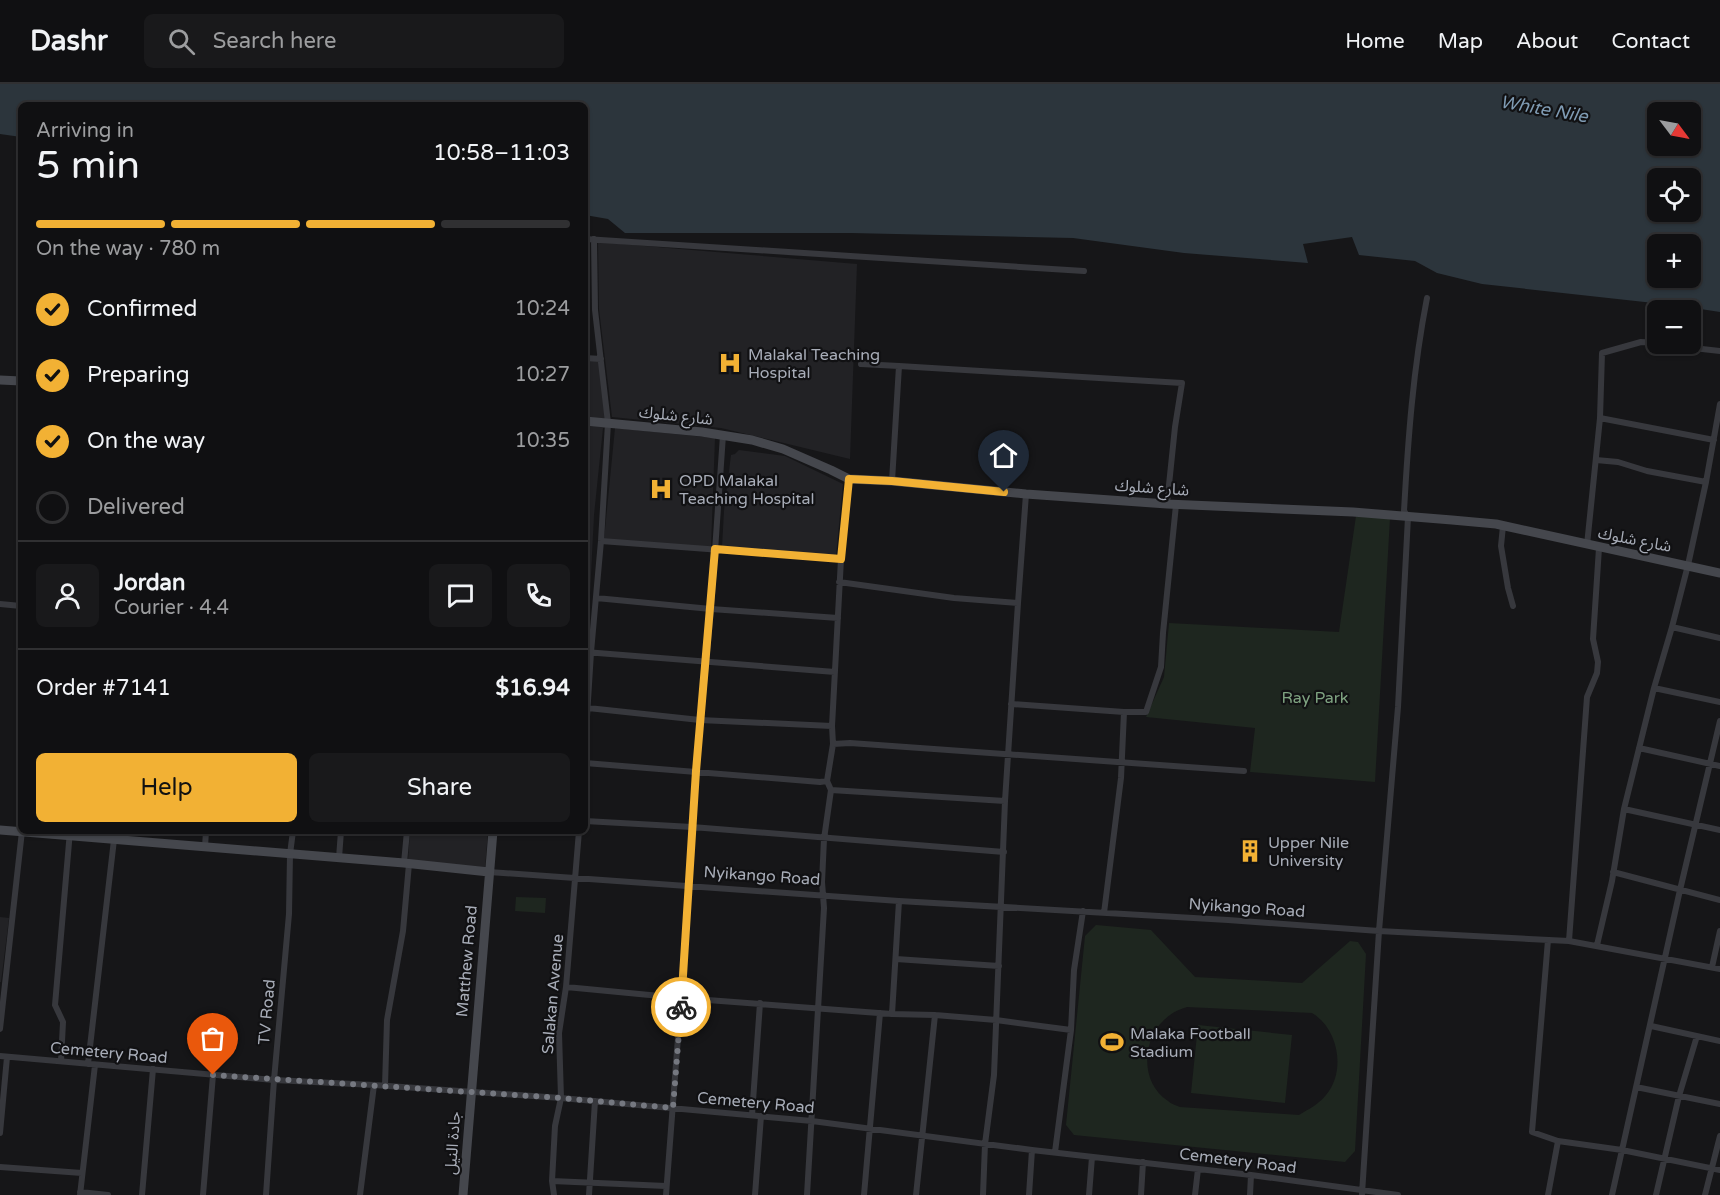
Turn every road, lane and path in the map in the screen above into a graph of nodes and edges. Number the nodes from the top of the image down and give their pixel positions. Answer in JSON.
{"nodes":[{"id":1,"x":588,"y":239,"type":"edge"},
{"id":2,"x":594,"y":239,"type":"junction"},
{"id":3,"x":1084,"y":271,"type":"dead end"},
{"id":4,"x":1427,"y":298,"type":"dead end"},
{"id":5,"x":1647,"y":343,"type":"edge"},
{"id":6,"x":1701,"y":349,"type":"edge"},
{"id":7,"x":1720,"y":351,"type":"edge"},
{"id":8,"x":588,"y":358,"type":"edge"},
{"id":9,"x":601,"y":359,"type":"junction"},
{"id":10,"x":861,"y":364,"type":"dead end"},
{"id":11,"x":898,"y":366,"type":"junction"},
{"id":12,"x":0,"y":380,"type":"edge"},
{"id":13,"x":18,"y":381,"type":"edge"},
{"id":14,"x":1720,"y":404,"type":"edge"},
{"id":15,"x":1600,"y":418,"type":"junction"},
{"id":16,"x":588,"y":421,"type":"edge"},
{"id":17,"x":608,"y":423,"type":"junction"},
{"id":18,"x":723,"y":435,"type":"junction"},
{"id":19,"x":1714,"y":440,"type":"junction"},
{"id":20,"x":1596,"y":460,"type":"junction"},
{"id":21,"x":849,"y":479,"type":"junction"},
{"id":22,"x":892,"y":481,"type":"junction"},
{"id":23,"x":1706,"y":482,"type":"junction"},
{"id":24,"x":1026,"y":494,"type":"junction"},
{"id":25,"x":1172,"y":504,"type":"junction"},
{"id":26,"x":1408,"y":517,"type":"junction"},
{"id":27,"x":1503,"y":526,"type":"junction"},
{"id":28,"x":601,"y":542,"type":"junction"},
{"id":29,"x":1587,"y":545,"type":"junction"},
{"id":30,"x":1599,"y":548,"type":"junction"},
{"id":31,"x":715,"y":549,"type":"junction"},
{"id":32,"x":841,"y":559,"type":"junction"},
{"id":33,"x":1688,"y":565,"type":"junction"},
{"id":34,"x":1720,"y":573,"type":"edge"},
{"id":35,"x":839,"y":582,"type":"junction"},
{"id":36,"x":596,"y":598,"type":"junction"},
{"id":37,"x":1018,"y":603,"type":"junction"},
{"id":38,"x":0,"y":604,"type":"edge"},
{"id":39,"x":18,"y":606,"type":"edge"},
{"id":40,"x":1513,"y":606,"type":"dead end"},
{"id":41,"x":711,"y":609,"type":"junction"},
{"id":42,"x":838,"y":618,"type":"junction"},
{"id":43,"x":1672,"y":627,"type":"junction"},
{"id":44,"x":1720,"y":638,"type":"edge"},
{"id":45,"x":588,"y":652,"type":"edge"},
{"id":46,"x":705,"y":662,"type":"junction"},
{"id":47,"x":835,"y":672,"type":"junction"},
{"id":48,"x":1654,"y":688,"type":"junction"},
{"id":49,"x":1720,"y":702,"type":"edge"},
{"id":50,"x":1011,"y":704,"type":"junction"},
{"id":51,"x":588,"y":708,"type":"joint"},
{"id":52,"x":1124,"y":712,"type":"junction"},
{"id":53,"x":700,"y":720,"type":"junction"},
{"id":54,"x":1720,"y":721,"type":"edge"},
{"id":55,"x":832,"y":726,"type":"junction"},
{"id":56,"x":833,"y":744,"type":"junction"},
{"id":57,"x":1639,"y":748,"type":"junction"},
{"id":58,"x":1008,"y":753,"type":"junction"},
{"id":59,"x":1122,"y":762,"type":"junction"},
{"id":60,"x":1710,"y":763,"type":"junction"},
{"id":61,"x":588,"y":764,"type":"edge"},
{"id":62,"x":1720,"y":766,"type":"edge"},
{"id":63,"x":696,"y":771,"type":"junction"},
{"id":64,"x":1244,"y":771,"type":"dead end"},
{"id":65,"x":827,"y":781,"type":"junction"},
{"id":66,"x":831,"y":790,"type":"junction"},
{"id":67,"x":1005,"y":801,"type":"junction"},
{"id":68,"x":1624,"y":809,"type":"junction"},
{"id":69,"x":588,"y":821,"type":"edge"},
{"id":70,"x":1696,"y":824,"type":"junction"},
{"id":71,"x":692,"y":827,"type":"junction"},
{"id":72,"x":0,"y":830,"type":"edge"},
{"id":73,"x":1720,"y":830,"type":"edge"},
{"id":74,"x":18,"y":831,"type":"edge"},
{"id":75,"x":22,"y":834,"type":"edge"},
{"id":76,"x":70,"y":834,"type":"edge"},
{"id":77,"x":92,"y":834,"type":"edge"},
{"id":78,"x":206,"y":834,"type":"edge"},
{"id":79,"x":293,"y":834,"type":"edge"},
{"id":80,"x":341,"y":834,"type":"edge"},
{"id":81,"x":407,"y":834,"type":"edge"},
{"id":82,"x":493,"y":834,"type":"edge"},
{"id":83,"x":579,"y":834,"type":"edge"},
{"id":84,"x":115,"y":835,"type":"edge"},
{"id":85,"x":824,"y":839,"type":"junction"},
{"id":86,"x":205,"y":847,"type":"junction"},
{"id":87,"x":1004,"y":852,"type":"junction"},
{"id":88,"x":290,"y":854,"type":"junction"},
{"id":89,"x":339,"y":858,"type":"junction"},
{"id":90,"x":407,"y":863,"type":"junction"},
{"id":91,"x":489,"y":872,"type":"junction"},
{"id":92,"x":1613,"y":872,"type":"junction"},
{"id":93,"x":575,"y":878,"type":"junction"},
{"id":94,"x":688,"y":885,"type":"junction"},
{"id":95,"x":1680,"y":890,"type":"junction"},
{"id":96,"x":824,"y":895,"type":"junction"},
{"id":97,"x":1720,"y":900,"type":"edge"},
{"id":98,"x":899,"y":901,"type":"junction"},
{"id":99,"x":1002,"y":907,"type":"junction"},
{"id":100,"x":1083,"y":911,"type":"junction"},
{"id":101,"x":1104,"y":913,"type":"junction"},
{"id":102,"x":1379,"y":931,"type":"junction"},
{"id":103,"x":1720,"y":931,"type":"edge"},
{"id":104,"x":1548,"y":940,"type":"junction"},
{"id":105,"x":1569,"y":941,"type":"junction"},
{"id":106,"x":1597,"y":945,"type":"junction"},
{"id":107,"x":896,"y":959,"type":"junction"},
{"id":108,"x":1665,"y":959,"type":"junction"},
{"id":109,"x":999,"y":966,"type":"junction"},
{"id":110,"x":1712,"y":967,"type":"junction"},
{"id":111,"x":1720,"y":969,"type":"edge"},
{"id":112,"x":566,"y":987,"type":"junction"},
{"id":113,"x":681,"y":998,"type":"junction"},
{"id":114,"x":760,"y":1003,"type":"junction"},
{"id":115,"x":818,"y":1007,"type":"junction"},
{"id":116,"x":879,"y":1013,"type":"junction"},
{"id":117,"x":892,"y":1014,"type":"junction"},
{"id":118,"x":935,"y":1015,"type":"junction"},
{"id":119,"x":996,"y":1020,"type":"junction"},
{"id":120,"x":1651,"y":1026,"type":"junction"},
{"id":121,"x":0,"y":1029,"type":"edge"},
{"id":122,"x":1071,"y":1030,"type":"junction"},
{"id":123,"x":1697,"y":1036,"type":"junction"},
{"id":124,"x":1720,"y":1041,"type":"edge"},
{"id":125,"x":4,"y":1057,"type":"edge"},
{"id":126,"x":61,"y":1061,"type":"junction"},
{"id":127,"x":91,"y":1064,"type":"junction"},
{"id":128,"x":153,"y":1069,"type":"junction"},
{"id":129,"x":213,"y":1075,"type":"junction"},
{"id":130,"x":274,"y":1080,"type":"junction"},
{"id":131,"x":374,"y":1084,"type":"junction"},
{"id":132,"x":385,"y":1086,"type":"junction"},
{"id":133,"x":1636,"y":1087,"type":"junction"},
{"id":134,"x":471,"y":1092,"type":"junction"},
{"id":135,"x":1678,"y":1096,"type":"junction"},
{"id":136,"x":2,"y":1098,"type":"edge"},
{"id":137,"x":561,"y":1098,"type":"junction"},
{"id":138,"x":595,"y":1101,"type":"junction"},
{"id":139,"x":1720,"y":1104,"type":"edge"},
{"id":140,"x":673,"y":1108,"type":"junction"},
{"id":141,"x":752,"y":1115,"type":"junction"},
{"id":142,"x":761,"y":1116,"type":"junction"},
{"id":143,"x":812,"y":1121,"type":"junction"},
{"id":144,"x":871,"y":1129,"type":"junction"},
{"id":145,"x":0,"y":1133,"type":"edge"},
{"id":146,"x":922,"y":1136,"type":"junction"},
{"id":147,"x":1720,"y":1136,"type":"edge"},
{"id":148,"x":1558,"y":1141,"type":"junction"},
{"id":149,"x":985,"y":1144,"type":"junction"},
{"id":150,"x":1032,"y":1150,"type":"junction"},
{"id":151,"x":1622,"y":1150,"type":"junction"},
{"id":152,"x":1055,"y":1152,"type":"junction"},
{"id":153,"x":1092,"y":1156,"type":"junction"},
{"id":154,"x":1664,"y":1158,"type":"junction"},
{"id":155,"x":1143,"y":1162,"type":"junction"},
{"id":156,"x":0,"y":1167,"type":"edge"},
{"id":157,"x":1198,"y":1169,"type":"junction"},
{"id":158,"x":1712,"y":1169,"type":"junction"},
{"id":159,"x":1720,"y":1170,"type":"edge"},
{"id":160,"x":82,"y":1173,"type":"junction"},
{"id":161,"x":1251,"y":1175,"type":"junction"},
{"id":162,"x":552,"y":1181,"type":"junction"},
{"id":163,"x":589,"y":1182,"type":"junction"},
{"id":164,"x":666,"y":1186,"type":"junction"},
{"id":165,"x":1362,"y":1193,"type":"edge"},
{"id":166,"x":80,"y":1194,"type":"edge"},
{"id":167,"x":108,"y":1195,"type":"edge"},
{"id":168,"x":142,"y":1195,"type":"edge"},
{"id":169,"x":203,"y":1195,"type":"edge"},
{"id":170,"x":266,"y":1195,"type":"edge"},
{"id":171,"x":360,"y":1195,"type":"edge"},
{"id":172,"x":463,"y":1195,"type":"edge"},
{"id":173,"x":554,"y":1195,"type":"edge"},
{"id":174,"x":589,"y":1195,"type":"edge"},
{"id":175,"x":666,"y":1195,"type":"edge"},
{"id":176,"x":754,"y":1195,"type":"edge"},
{"id":177,"x":807,"y":1195,"type":"edge"},
{"id":178,"x":864,"y":1195,"type":"edge"},
{"id":179,"x":916,"y":1195,"type":"edge"},
{"id":180,"x":983,"y":1195,"type":"edge"},
{"id":181,"x":1029,"y":1195,"type":"edge"},
{"id":182,"x":1089,"y":1195,"type":"edge"},
{"id":183,"x":1141,"y":1195,"type":"edge"},
{"id":184,"x":1195,"y":1195,"type":"edge"},
{"id":185,"x":1250,"y":1195,"type":"edge"},
{"id":186,"x":1398,"y":1195,"type":"edge"},
{"id":187,"x":1548,"y":1195,"type":"edge"},
{"id":188,"x":1612,"y":1195,"type":"edge"},
{"id":189,"x":1656,"y":1195,"type":"edge"},
{"id":190,"x":1705,"y":1195,"type":"edge"}],
"edges":[{"from":1,"to":2,"type":"street"},
{"from":2,"to":3,"type":"street"},
{"from":2,"to":9,"type":"street"},
{"from":4,"to":26,"type":"street"},
{"from":5,"to":15,"type":"street"},
{"from":6,"to":7,"type":"street"},
{"from":8,"to":9,"type":"street"},
{"from":9,"to":17,"type":"street"},
{"from":10,"to":11,"type":"street"},
{"from":11,"to":22,"type":"street"},
{"from":11,"to":25,"type":"street"},
{"from":12,"to":13,"type":"street"},
{"from":14,"to":19,"type":"street"},
{"from":15,"to":19,"type":"street"},
{"from":15,"to":20,"type":"street"},
{"from":16,"to":17,"type":"street","name":"شارع شلوك"},
{"from":17,"to":18,"type":"street","name":"شارع شلوك"},
{"from":17,"to":28,"type":"street"},
{"from":18,"to":21,"type":"street","name":"شارع شلوك"},
{"from":18,"to":31,"type":"street"},
{"from":19,"to":23,"type":"street"},
{"from":20,"to":23,"type":"street"},
{"from":20,"to":29,"type":"street"},
{"from":21,"to":22,"type":"street","name":"شارع شلوك"},
{"from":21,"to":32,"type":"street"},
{"from":22,"to":24,"type":"street","name":"شارع شلوك"},
{"from":23,"to":33,"type":"street"},
{"from":24,"to":25,"type":"street","name":"شارع شلوك"},
{"from":24,"to":37,"type":"street"},
{"from":25,"to":26,"type":"street","name":"شارع شلوك"},
{"from":25,"to":52,"type":"street"},
{"from":26,"to":27,"type":"street","name":"شارع شلوك"},
{"from":26,"to":102,"type":"street"},
{"from":27,"to":29,"type":"street","name":"شارع شلوك"},
{"from":27,"to":40,"type":"street"},
{"from":28,"to":31,"type":"street"},
{"from":28,"to":36,"type":"street"},
{"from":29,"to":30,"type":"street","name":"شارع شلوك"},
{"from":30,"to":33,"type":"street","name":"شارع شلوك"},
{"from":30,"to":105,"type":"street"},
{"from":31,"to":32,"type":"street"},
{"from":31,"to":41,"type":"street"},
{"from":32,"to":35,"type":"street"},
{"from":33,"to":34,"type":"street","name":"شارع شلوك"},
{"from":33,"to":43,"type":"street"},
{"from":35,"to":37,"type":"street"},
{"from":35,"to":42,"type":"street"},
{"from":36,"to":41,"type":"street"},
{"from":36,"to":45,"type":"street"},
{"from":37,"to":50,"type":"street"},
{"from":38,"to":39,"type":"street"},
{"from":41,"to":42,"type":"street"},
{"from":41,"to":46,"type":"street"},
{"from":42,"to":47,"type":"street"},
{"from":43,"to":44,"type":"street"},
{"from":43,"to":48,"type":"street"},
{"from":45,"to":46,"type":"street"},
{"from":45,"to":51,"type":"street"},
{"from":46,"to":47,"type":"street"},
{"from":46,"to":53,"type":"street"},
{"from":47,"to":55,"type":"street"},
{"from":48,"to":49,"type":"street"},
{"from":48,"to":57,"type":"street"},
{"from":50,"to":52,"type":"street"},
{"from":50,"to":58,"type":"street"},
{"from":51,"to":53,"type":"street"},
{"from":52,"to":59,"type":"street"},
{"from":53,"to":55,"type":"street"},
{"from":53,"to":63,"type":"street"},
{"from":54,"to":60,"type":"street"},
{"from":55,"to":56,"type":"street"},
{"from":56,"to":58,"type":"street"},
{"from":56,"to":65,"type":"street"},
{"from":57,"to":60,"type":"street"},
{"from":57,"to":68,"type":"street"},
{"from":58,"to":59,"type":"street"},
{"from":58,"to":67,"type":"street"},
{"from":59,"to":64,"type":"street"},
{"from":59,"to":101,"type":"street"},
{"from":60,"to":62,"type":"street"},
{"from":60,"to":70,"type":"street"},
{"from":61,"to":63,"type":"street"},
{"from":63,"to":65,"type":"street"},
{"from":63,"to":71,"type":"street"},
{"from":65,"to":66,"type":"street"},
{"from":66,"to":67,"type":"street"},
{"from":66,"to":85,"type":"street"},
{"from":67,"to":87,"type":"street"},
{"from":68,"to":70,"type":"street"},
{"from":68,"to":92,"type":"street"},
{"from":69,"to":71,"type":"street"},
{"from":70,"to":73,"type":"street"},
{"from":70,"to":95,"type":"street"},
{"from":71,"to":85,"type":"street"},
{"from":71,"to":94,"type":"street"},
{"from":72,"to":74,"type":"street","name":"Nyikango Road"},
{"from":75,"to":121,"type":"street"},
{"from":76,"to":126,"type":"street"},
{"from":77,"to":84,"type":"street","name":"Nyikango Road"},
{"from":78,"to":86,"type":"street"},
{"from":79,"to":88,"type":"street","name":"TV Road"},
{"from":80,"to":89,"type":"street"},
{"from":81,"to":90,"type":"street"},
{"from":82,"to":91,"type":"street","name":"Matthew Road"},
{"from":83,"to":93,"type":"street","name":"Salakan Avenue"},
{"from":84,"to":86,"type":"street","name":"Nyikango Road"},
{"from":84,"to":127,"type":"street"},
{"from":85,"to":87,"type":"street"},
{"from":85,"to":96,"type":"street"},
{"from":86,"to":88,"type":"street","name":"Nyikango Road"},
{"from":87,"to":99,"type":"street"},
{"from":88,"to":89,"type":"street","name":"Nyikango Road"},
{"from":88,"to":130,"type":"street","name":"TV Road"},
{"from":89,"to":90,"type":"street","name":"Nyikango Road"},
{"from":90,"to":91,"type":"street","name":"Nyikango Road"},
{"from":90,"to":132,"type":"street"},
{"from":91,"to":93,"type":"street","name":"Nyikango Road"},
{"from":91,"to":134,"type":"street","name":"Matthew Road"},
{"from":92,"to":95,"type":"street"},
{"from":92,"to":106,"type":"street"},
{"from":93,"to":94,"type":"street","name":"Nyikango Road"},
{"from":93,"to":112,"type":"street","name":"Salakan Avenue"},
{"from":94,"to":96,"type":"street","name":"Nyikango Road"},
{"from":94,"to":113,"type":"street"},
{"from":95,"to":97,"type":"street"},
{"from":95,"to":108,"type":"street"},
{"from":96,"to":98,"type":"street","name":"Nyikango Road"},
{"from":96,"to":115,"type":"street"},
{"from":98,"to":99,"type":"street","name":"Nyikango Road"},
{"from":98,"to":107,"type":"street"},
{"from":99,"to":100,"type":"street","name":"Nyikango Road"},
{"from":99,"to":109,"type":"street"},
{"from":100,"to":101,"type":"street","name":"Nyikango Road"},
{"from":100,"to":122,"type":"street"},
{"from":101,"to":102,"type":"street","name":"Nyikango Road"},
{"from":102,"to":104,"type":"street","name":"Nyikango Road"},
{"from":102,"to":165,"type":"street"},
{"from":103,"to":110,"type":"street"},
{"from":104,"to":105,"type":"street","name":"Nyikango Road"},
{"from":104,"to":148,"type":"street"},
{"from":105,"to":106,"type":"street","name":"Nyikango Road"},
{"from":106,"to":108,"type":"street","name":"Nyikango Road"},
{"from":107,"to":109,"type":"street"},
{"from":107,"to":117,"type":"street"},
{"from":108,"to":110,"type":"street","name":"Nyikango Road"},
{"from":108,"to":120,"type":"street"},
{"from":109,"to":119,"type":"street"},
{"from":110,"to":111,"type":"street","name":"Nyikango Road"},
{"from":112,"to":113,"type":"street"},
{"from":112,"to":137,"type":"street","name":"Salakan Avenue"},
{"from":113,"to":114,"type":"street"},
{"from":113,"to":140,"type":"street"},
{"from":114,"to":115,"type":"street"},
{"from":114,"to":141,"type":"street"},
{"from":115,"to":116,"type":"street"},
{"from":115,"to":143,"type":"street"},
{"from":116,"to":117,"type":"street"},
{"from":116,"to":144,"type":"street"},
{"from":117,"to":118,"type":"street"},
{"from":118,"to":119,"type":"street"},
{"from":118,"to":146,"type":"street"},
{"from":119,"to":122,"type":"street"},
{"from":119,"to":149,"type":"street"},
{"from":120,"to":123,"type":"street"},
{"from":120,"to":133,"type":"street"},
{"from":122,"to":152,"type":"street"},
{"from":123,"to":124,"type":"street"},
{"from":123,"to":135,"type":"street"},
{"from":125,"to":126,"type":"street","name":"Cemetery Road"},
{"from":125,"to":136,"type":"street"},
{"from":126,"to":127,"type":"street","name":"Cemetery Road"},
{"from":127,"to":128,"type":"street","name":"Cemetery Road"},
{"from":127,"to":160,"type":"street"},
{"from":128,"to":129,"type":"street","name":"Cemetery Road"},
{"from":128,"to":168,"type":"street"},
{"from":129,"to":130,"type":"street","name":"Cemetery Road"},
{"from":129,"to":169,"type":"street"},
{"from":130,"to":131,"type":"street","name":"Cemetery Road"},
{"from":130,"to":170,"type":"street","name":"TV Road"},
{"from":131,"to":132,"type":"street","name":"Cemetery Road"},
{"from":131,"to":171,"type":"street"},
{"from":132,"to":134,"type":"street","name":"Cemetery Road"},
{"from":133,"to":135,"type":"street"},
{"from":133,"to":151,"type":"street"},
{"from":134,"to":137,"type":"street","name":"Cemetery Road"},
{"from":134,"to":172,"type":"street","name":"جادة النيل"},
{"from":135,"to":139,"type":"street"},
{"from":135,"to":154,"type":"street"},
{"from":136,"to":145,"type":"street"},
{"from":137,"to":138,"type":"street","name":"Cemetery Road"},
{"from":137,"to":162,"type":"street","name":"Salakan Avenue"},
{"from":138,"to":140,"type":"street","name":"Cemetery Road"},
{"from":138,"to":163,"type":"street"},
{"from":140,"to":141,"type":"street","name":"Cemetery Road"},
{"from":140,"to":164,"type":"street"},
{"from":141,"to":142,"type":"street","name":"Cemetery Road"},
{"from":142,"to":143,"type":"street","name":"Cemetery Road"},
{"from":142,"to":176,"type":"street"},
{"from":143,"to":144,"type":"street","name":"Cemetery Road"},
{"from":143,"to":177,"type":"street"},
{"from":144,"to":146,"type":"street","name":"Cemetery Road"},
{"from":144,"to":178,"type":"street"},
{"from":146,"to":149,"type":"street","name":"Cemetery Road"},
{"from":146,"to":179,"type":"street"},
{"from":147,"to":158,"type":"street"},
{"from":148,"to":151,"type":"street"},
{"from":148,"to":187,"type":"street"},
{"from":149,"to":150,"type":"street","name":"Cemetery Road"},
{"from":149,"to":180,"type":"street"},
{"from":150,"to":152,"type":"street","name":"Cemetery Road"},
{"from":150,"to":181,"type":"street"},
{"from":151,"to":154,"type":"street"},
{"from":151,"to":188,"type":"street"},
{"from":152,"to":153,"type":"street","name":"Cemetery Road"},
{"from":153,"to":155,"type":"street","name":"Cemetery Road"},
{"from":153,"to":182,"type":"street"},
{"from":154,"to":158,"type":"street"},
{"from":154,"to":189,"type":"street"},
{"from":155,"to":157,"type":"street","name":"Cemetery Road"},
{"from":155,"to":183,"type":"street"},
{"from":156,"to":160,"type":"street"},
{"from":157,"to":161,"type":"street","name":"Cemetery Road"},
{"from":157,"to":184,"type":"street"},
{"from":158,"to":159,"type":"street"},
{"from":158,"to":190,"type":"street"},
{"from":160,"to":166,"type":"street"},
{"from":161,"to":165,"type":"street","name":"Cemetery Road"},
{"from":161,"to":185,"type":"street"},
{"from":162,"to":163,"type":"street"},
{"from":162,"to":173,"type":"street","name":"Salakan Avenue"},
{"from":163,"to":164,"type":"street"},
{"from":163,"to":174,"type":"street"},
{"from":164,"to":175,"type":"street"},
{"from":165,"to":186,"type":"street","name":"Cemetery Road"},
{"from":166,"to":167,"type":"street"}]}
